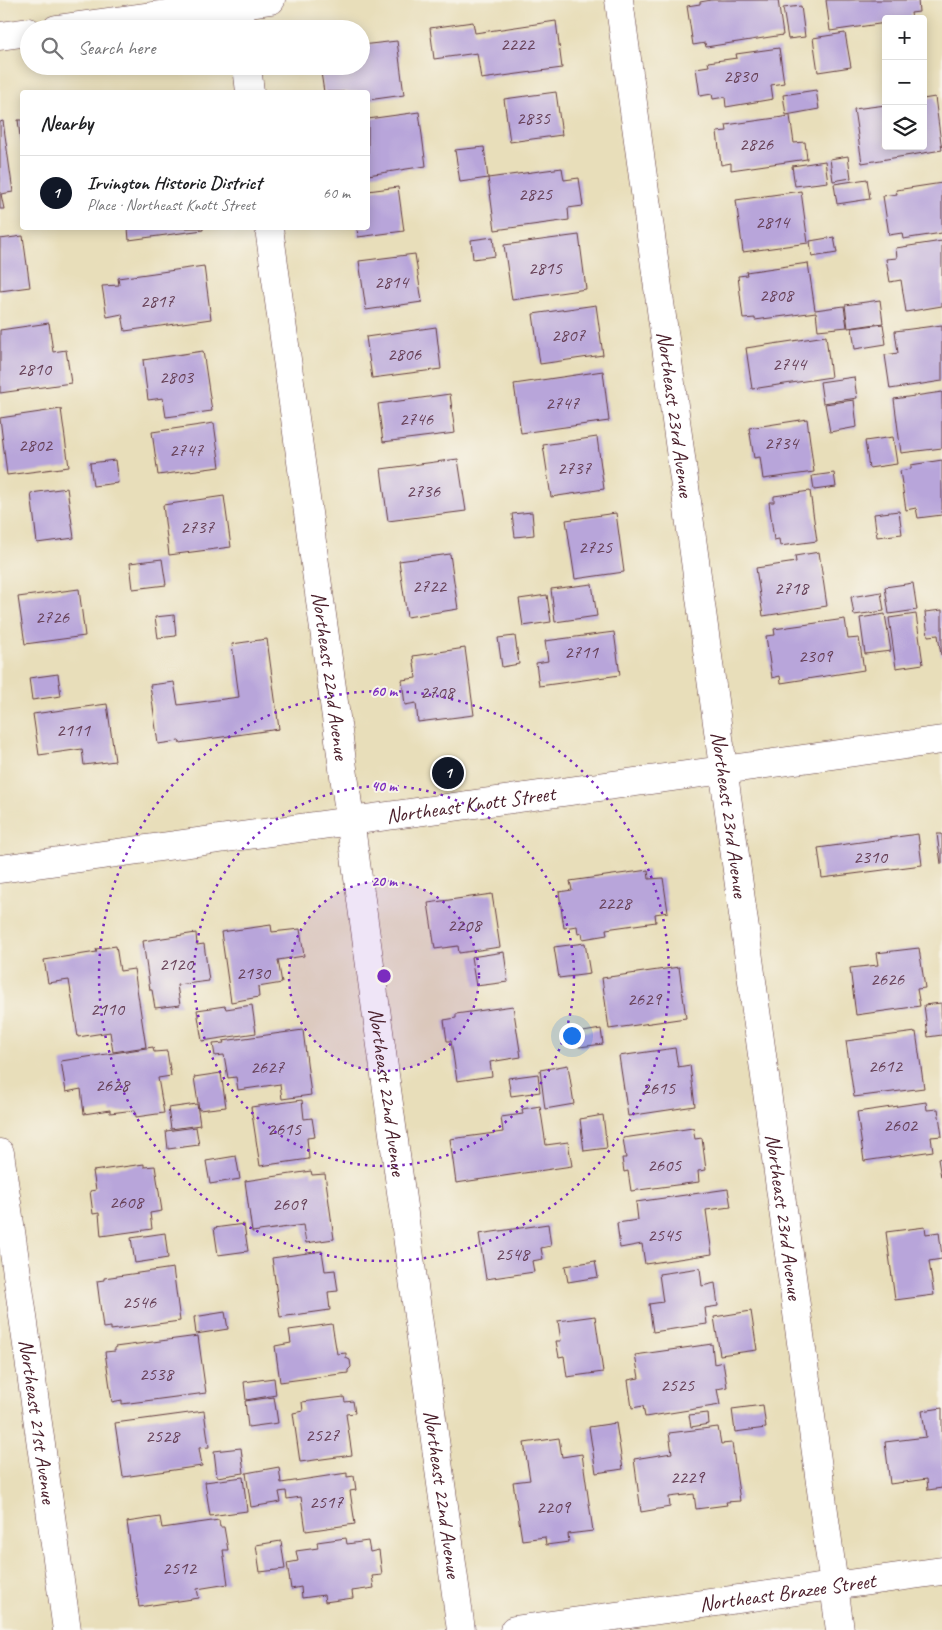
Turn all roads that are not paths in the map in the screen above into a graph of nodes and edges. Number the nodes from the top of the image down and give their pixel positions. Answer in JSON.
{"nodes":[{"id":1,"x":271,"y":0,"type":"edge"},
{"id":2,"x":619,"y":0,"type":"edge"},
{"id":3,"x":239,"y":11,"type":"edge"},
{"id":4,"x":148,"y":20,"type":"edge"},
{"id":5,"x":20,"y":33,"type":"edge"},
{"id":6,"x":0,"y":36,"type":"edge"},
{"id":7,"x":248,"y":75,"type":"edge"},
{"id":8,"x":250,"y":90,"type":"edge"},
{"id":9,"x":269,"y":230,"type":"edge"},
{"id":10,"x":942,"y":740,"type":"edge"},
{"id":11,"x":723,"y":770,"type":"junction"},
{"id":12,"x":350,"y":820,"type":"junction"},
{"id":13,"x":0,"y":869,"type":"edge"},
{"id":14,"x":0,"y":1153,"type":"edge"},
{"id":15,"x":942,"y":1571,"type":"edge"},
{"id":16,"x":834,"y":1587,"type":"junction"},
{"id":17,"x":68,"y":1630,"type":"edge"},
{"id":18,"x":461,"y":1630,"type":"edge"},
{"id":19,"x":514,"y":1630,"type":"edge"},
{"id":20,"x":840,"y":1630,"type":"edge"}],
"edges":[{"from":1,"to":3,"type":"street"},
{"from":2,"to":11,"type":"street","name":"Northeast 23rd Avenue"},
{"from":3,"to":4,"type":"street"},
{"from":5,"to":6,"type":"street"},
{"from":7,"to":8,"type":"street"},
{"from":9,"to":12,"type":"street","name":"Northeast 22nd Avenue"},
{"from":10,"to":11,"type":"street","name":"Northeast Knott Street"},
{"from":11,"to":12,"type":"street","name":"Northeast Knott Street"},
{"from":11,"to":16,"type":"street","name":"Northeast 23rd Avenue"},
{"from":12,"to":13,"type":"street","name":"Northeast Knott Street"},
{"from":12,"to":18,"type":"street","name":"Northeast 22nd Avenue"},
{"from":14,"to":17,"type":"street","name":"Northeast 21st Avenue"},
{"from":15,"to":16,"type":"street","name":"Northeast Brazee Street"},
{"from":16,"to":19,"type":"street","name":"Northeast Brazee Street"},
{"from":16,"to":20,"type":"street","name":"Northeast 23rd Avenue"}]}
